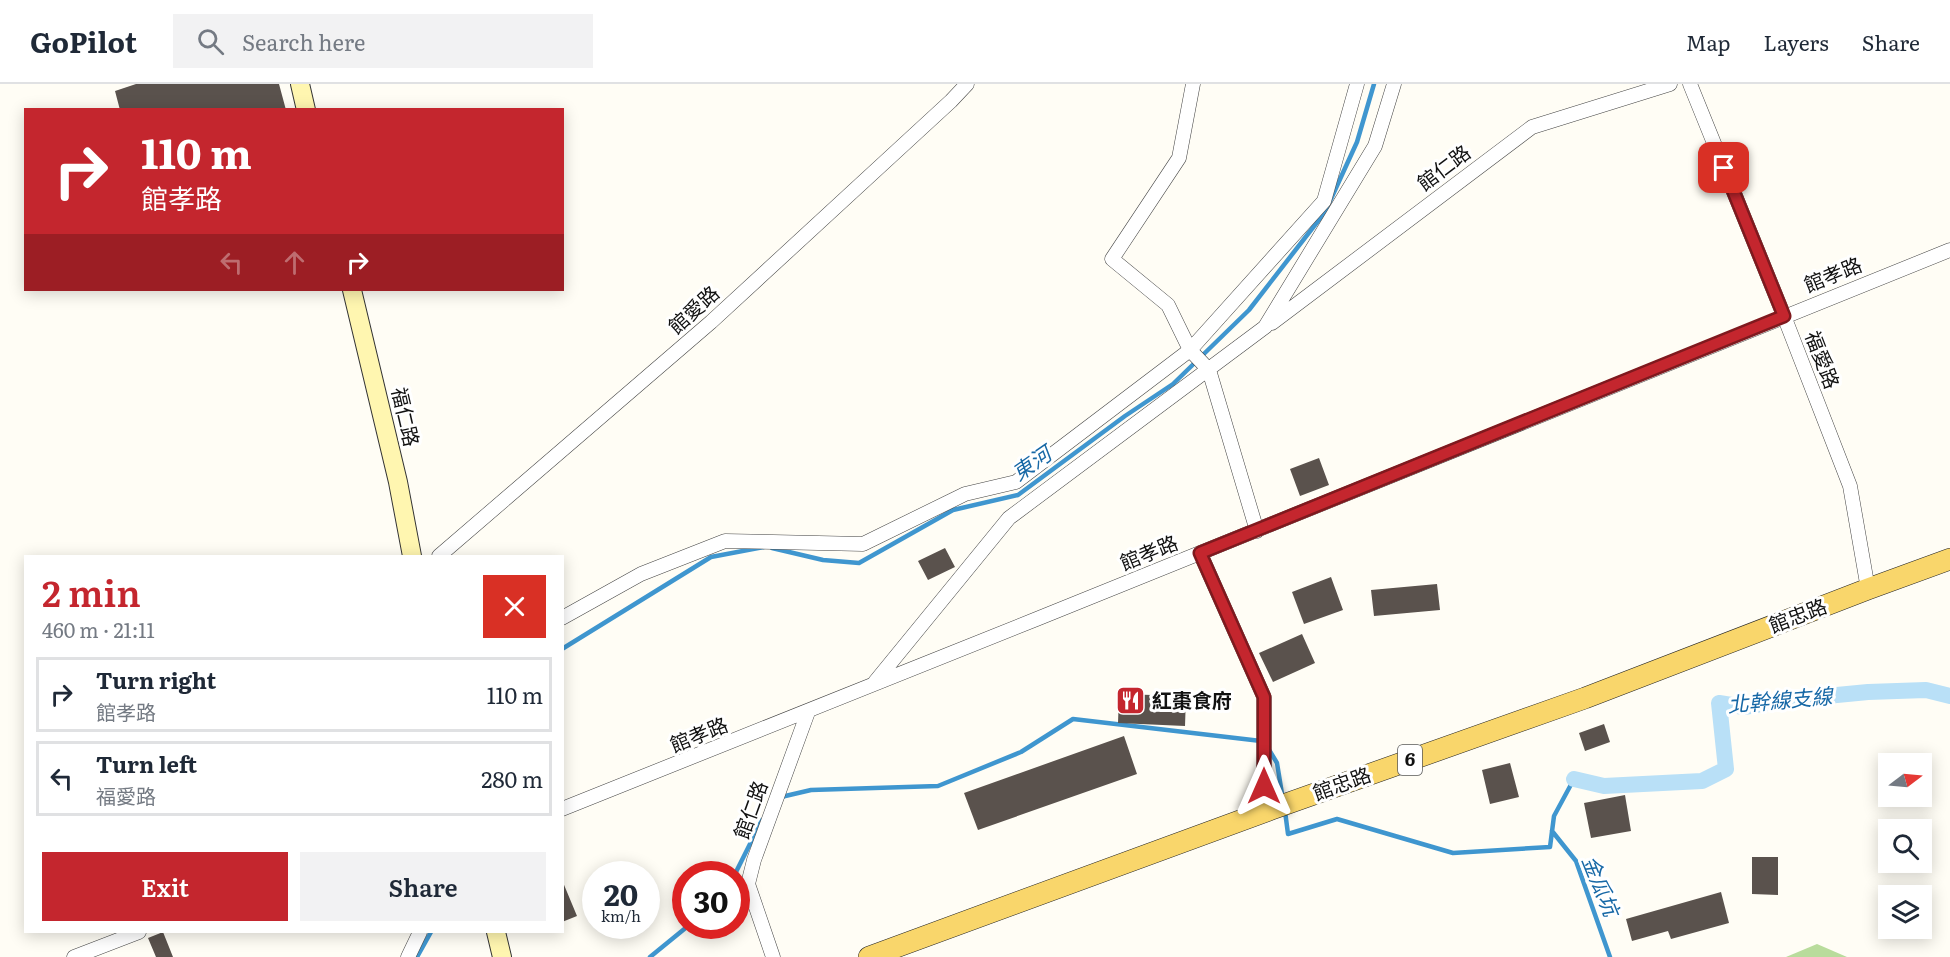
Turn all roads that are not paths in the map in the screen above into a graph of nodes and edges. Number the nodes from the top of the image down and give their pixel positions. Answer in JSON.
{"nodes":[{"id":1,"x":300,"y":84,"type":"edge"},
{"id":2,"x":967,"y":84,"type":"edge"},
{"id":3,"x":1193,"y":84,"type":"edge"},
{"id":4,"x":1357,"y":84,"type":"edge"},
{"id":5,"x":1394,"y":84,"type":"edge"},
{"id":6,"x":1670,"y":84,"type":"edge"},
{"id":7,"x":1689,"y":84,"type":"edge"},
{"id":8,"x":306,"y":108,"type":"edge"},
{"id":9,"x":1950,"y":250,"type":"edge"},
{"id":10,"x":352,"y":291,"type":"edge"},
{"id":11,"x":1784,"y":316,"type":"junction"},
{"id":12,"x":1265,"y":327,"type":"junction"},
{"id":13,"x":1190,"y":350,"type":"junction"},
{"id":14,"x":1209,"y":370,"type":"junction"},
{"id":15,"x":1257,"y":531,"type":"junction"},
{"id":16,"x":1200,"y":553,"type":"junction"},
{"id":17,"x":412,"y":555,"type":"edge"},
{"id":18,"x":441,"y":555,"type":"edge"},
{"id":19,"x":1950,"y":560,"type":"edge"},
{"id":20,"x":1868,"y":589,"type":"junction"},
{"id":21,"x":564,"y":617,"type":"edge"},
{"id":22,"x":874,"y":684,"type":"junction"},
{"id":23,"x":808,"y":712,"type":"junction"},
{"id":24,"x":564,"y":808,"type":"edge"},
{"id":25,"x":1272,"y":809,"type":"junction"},
{"id":26,"x":136,"y":933,"type":"edge"},
{"id":27,"x":420,"y":933,"type":"edge"},
{"id":28,"x":496,"y":933,"type":"edge"},
{"id":29,"x":74,"y":957,"type":"edge"},
{"id":30,"x":408,"y":957,"type":"edge"},
{"id":31,"x":502,"y":957,"type":"edge"},
{"id":32,"x":773,"y":957,"type":"edge"},
{"id":33,"x":869,"y":957,"type":"edge"}],
"edges":[{"from":1,"to":8,"type":"street"},
{"from":2,"to":18,"type":"street","name":"館愛路"},
{"from":3,"to":13,"type":"street"},
{"from":4,"to":13,"type":"street"},
{"from":5,"to":12,"type":"street"},
{"from":6,"to":12,"type":"street","name":"館仁路"},
{"from":7,"to":11,"type":"street","name":"福愛路"},
{"from":9,"to":11,"type":"street","name":"館孝路"},
{"from":10,"to":17,"type":"street","name":"福仁路"},
{"from":11,"to":15,"type":"street","name":"館孝路"},
{"from":11,"to":20,"type":"street","name":"福愛路"},
{"from":12,"to":14,"type":"street","name":"館仁路"},
{"from":13,"to":14,"type":"street"},
{"from":13,"to":21,"type":"street"},
{"from":14,"to":15,"type":"street"},
{"from":14,"to":22,"type":"street","name":"館仁路"},
{"from":15,"to":16,"type":"street","name":"館孝路"},
{"from":16,"to":22,"type":"street","name":"館孝路"},
{"from":16,"to":25,"type":"street"},
{"from":19,"to":20,"type":"main road","name":"館忠路","number":"6"},
{"from":20,"to":25,"type":"main road","name":"館忠路","number":"6"},
{"from":22,"to":23,"type":"street","name":"館孝路"},
{"from":23,"to":24,"type":"street","name":"館孝路"},
{"from":23,"to":32,"type":"street","name":"館仁路"},
{"from":25,"to":33,"type":"main road","name":"館忠路","number":"6"},
{"from":26,"to":29,"type":"street"},
{"from":27,"to":30,"type":"street"},
{"from":28,"to":31,"type":"street"}]}
